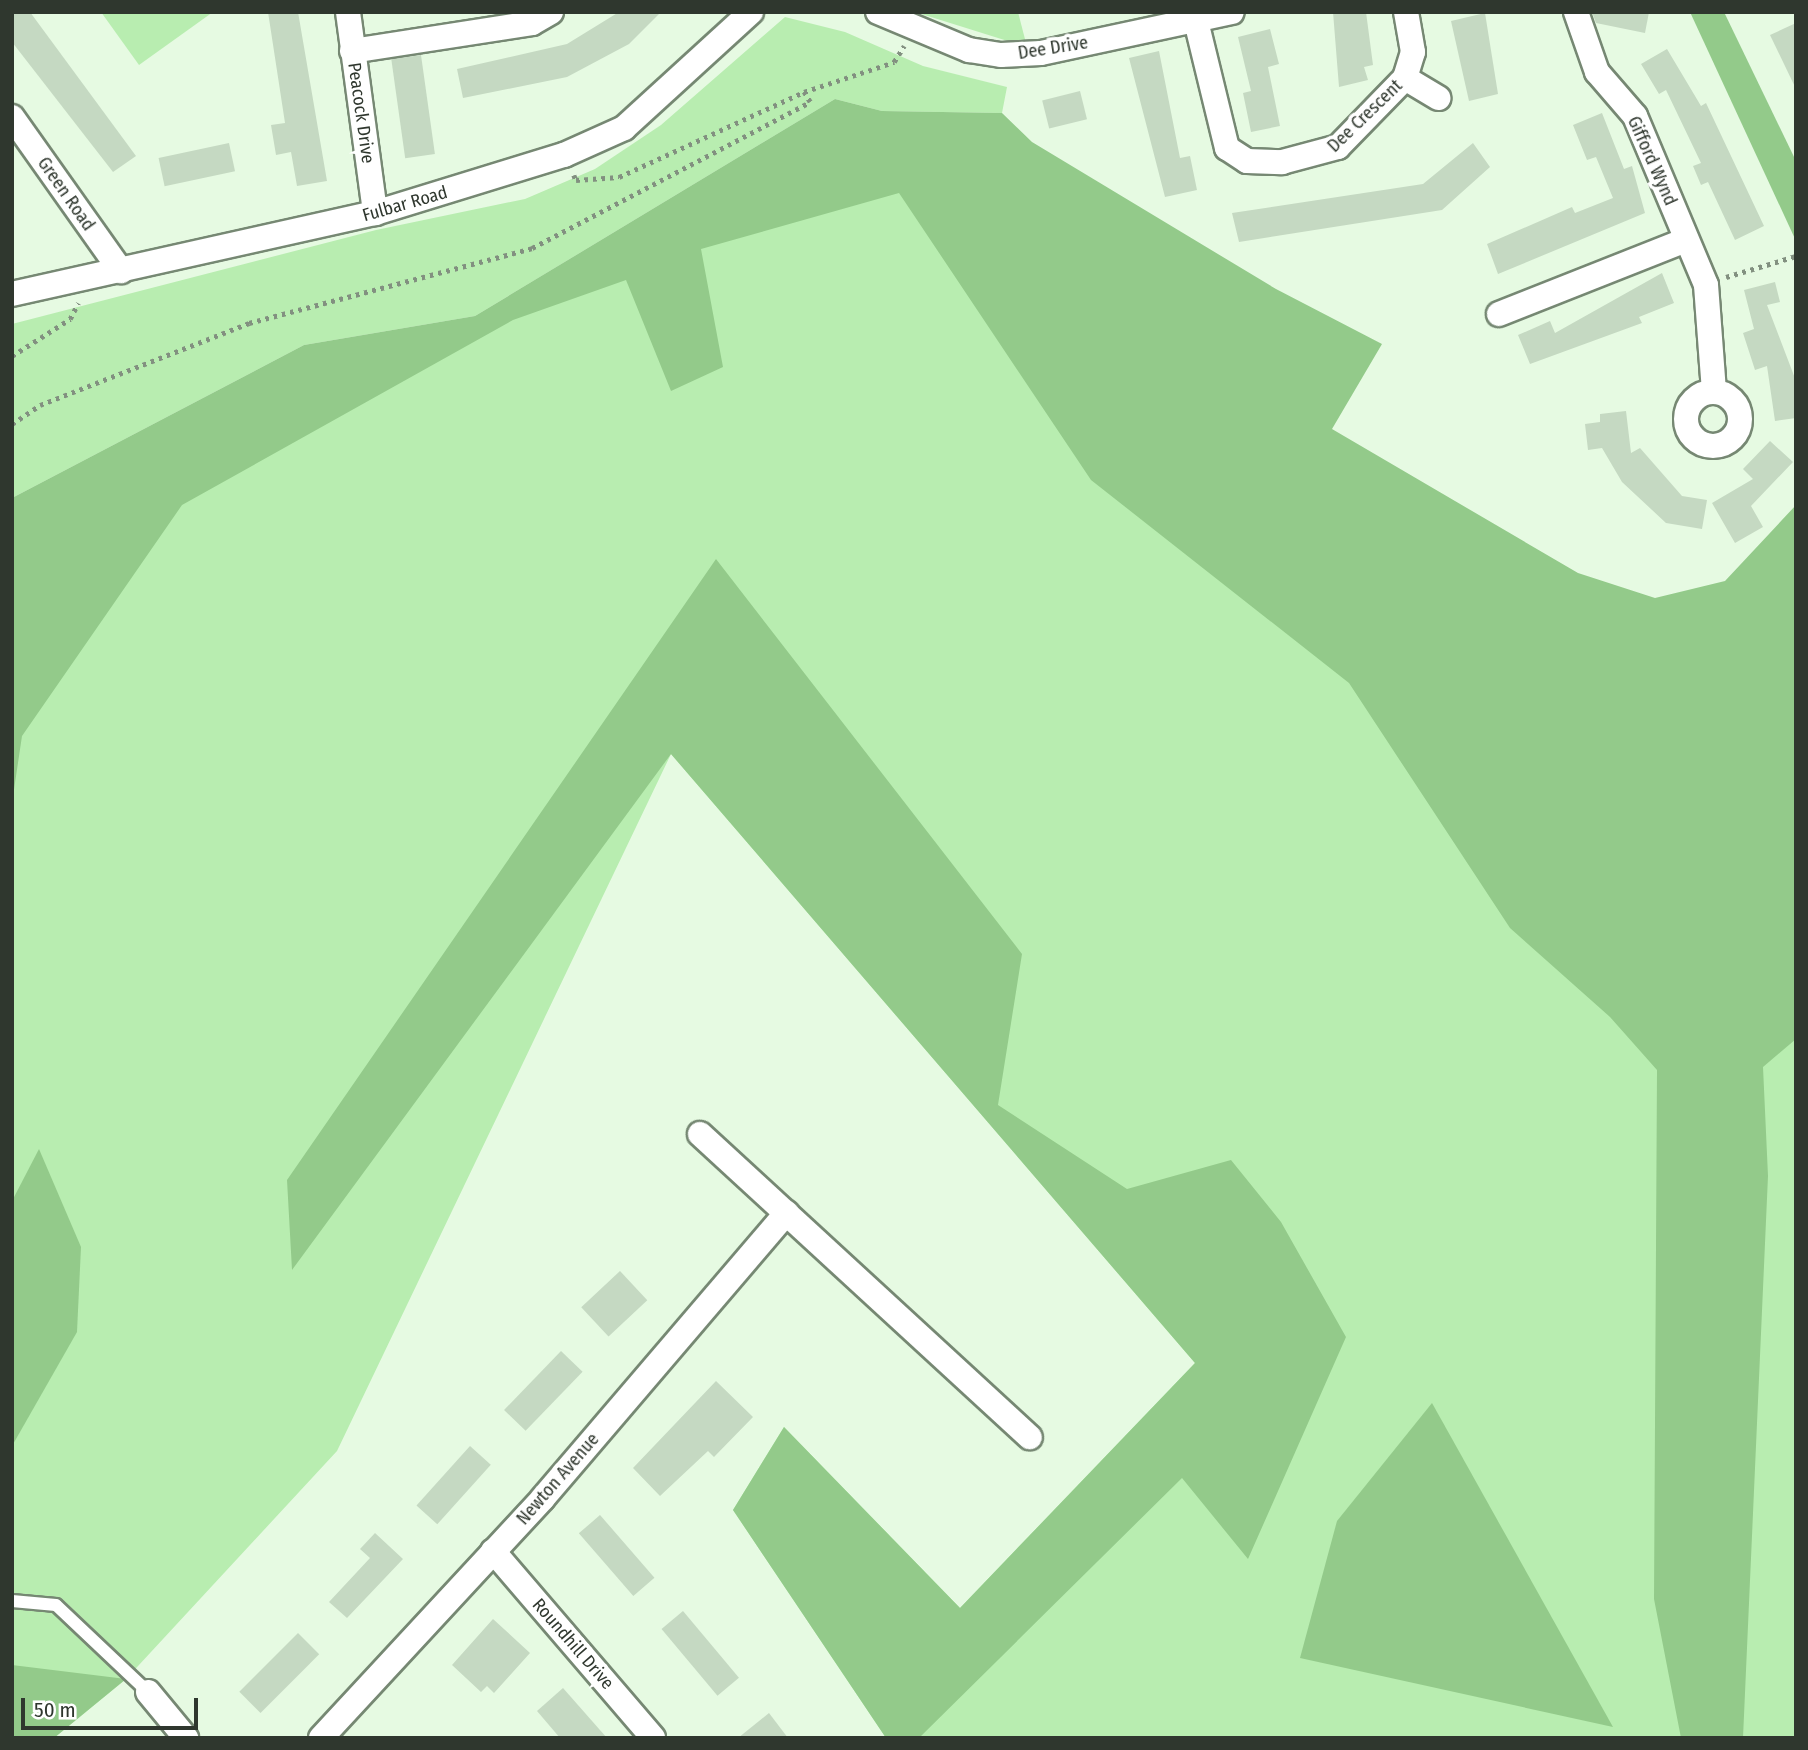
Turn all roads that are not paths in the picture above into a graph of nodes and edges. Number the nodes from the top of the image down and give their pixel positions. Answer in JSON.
{"nodes":[{"id":1,"x":348,"y":12,"type":"edge"},
{"id":2,"x":551,"y":12,"type":"edge"},
{"id":3,"x":751,"y":12,"type":"edge"},
{"id":4,"x":878,"y":12,"type":"edge"},
{"id":5,"x":1232,"y":12,"type":"edge"},
{"id":6,"x":1406,"y":12,"type":"edge"},
{"id":7,"x":1576,"y":12,"type":"edge"},
{"id":8,"x":1196,"y":20,"type":"junction"},
{"id":9,"x":352,"y":51,"type":"junction"},
{"id":10,"x":1405,"y":78,"type":"junction"},
{"id":11,"x":1438,"y":98,"type":"dead end"},
{"id":12,"x":12,"y":117,"type":"edge"},
{"id":13,"x":375,"y":213,"type":"junction"},
{"id":14,"x":1686,"y":240,"type":"junction"},
{"id":15,"x":121,"y":271,"type":"junction"},
{"id":16,"x":12,"y":294,"type":"edge"},
{"id":17,"x":1499,"y":314,"type":"dead end"},
{"id":18,"x":1714,"y":392,"type":"dead end"},
{"id":19,"x":700,"y":1134,"type":"dead end"},
{"id":20,"x":786,"y":1213,"type":"junction"},
{"id":21,"x":1030,"y":1437,"type":"dead end"},
{"id":22,"x":493,"y":1551,"type":"junction"},
{"id":23,"x":12,"y":1601,"type":"edge"},
{"id":24,"x":148,"y":1692,"type":"joint"},
{"id":25,"x":186,"y":1738,"type":"edge"},
{"id":26,"x":321,"y":1738,"type":"edge"},
{"id":27,"x":653,"y":1738,"type":"edge"}],
"edges":[{"from":1,"to":9,"type":"street","name":"Peacock Drive"},
{"from":2,"to":9,"type":"street"},
{"from":3,"to":13,"type":"street","name":"Fulbar Road"},
{"from":4,"to":8,"type":"street","name":"Dee Drive"},
{"from":5,"to":8,"type":"street","name":"Dee Drive"},
{"from":6,"to":10,"type":"street","name":"Dee Crescent"},
{"from":7,"to":14,"type":"street","name":"Gifford Wynd"},
{"from":8,"to":10,"type":"street","name":"Dee Crescent"},
{"from":9,"to":13,"type":"street","name":"Peacock Drive"},
{"from":10,"to":11,"type":"street"},
{"from":12,"to":15,"type":"street","name":"Green Road"},
{"from":13,"to":15,"type":"street","name":"Fulbar Road"},
{"from":14,"to":17,"type":"street"},
{"from":14,"to":18,"type":"street","name":"Gifford Wynd"},
{"from":15,"to":16,"type":"street","name":"Fulbar Road"},
{"from":19,"to":20,"type":"street"},
{"from":20,"to":21,"type":"street"},
{"from":20,"to":22,"type":"street","name":"Newton Avenue"},
{"from":22,"to":26,"type":"street","name":"Newton Avenue"},
{"from":22,"to":27,"type":"street","name":"Roundhill Drive"},
{"from":23,"to":24,"type":"lane"},
{"from":24,"to":25,"type":"street"}]}
